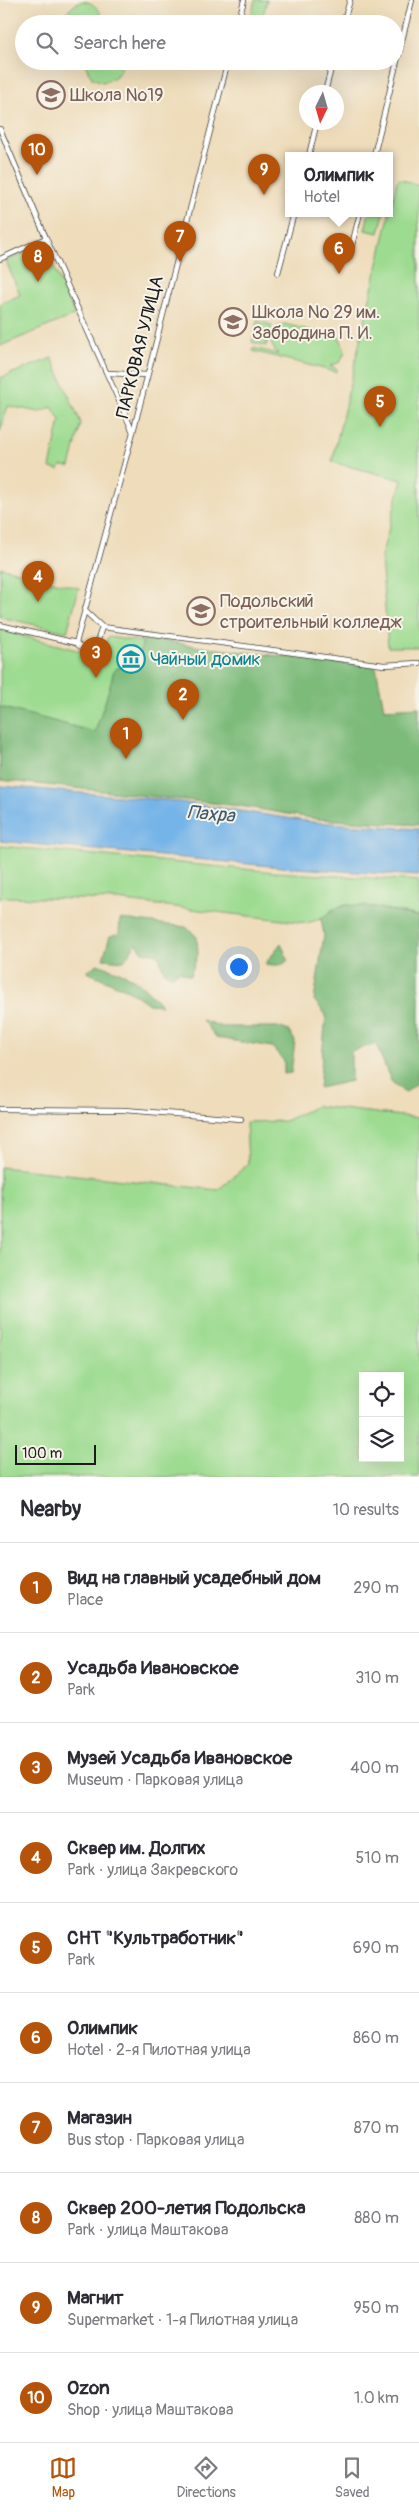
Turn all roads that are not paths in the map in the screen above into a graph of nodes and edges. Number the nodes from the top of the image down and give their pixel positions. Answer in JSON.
{"nodes":[{"id":1,"x":244,"y":0,"type":"edge"},
{"id":2,"x":350,"y":0,"type":"edge"},
{"id":3,"x":412,"y":0,"type":"edge"},
{"id":4,"x":240,"y":15,"type":"edge"},
{"id":5,"x":346,"y":15,"type":"edge"},
{"id":6,"x":404,"y":33,"type":"edge"},
{"id":7,"x":226,"y":70,"type":"edge"},
{"id":8,"x":331,"y":70,"type":"edge"},
{"id":9,"x":395,"y":70,"type":"edge"},
{"id":10,"x":327,"y":85,"type":"edge"},
{"id":11,"x":0,"y":129,"type":"edge"},
{"id":12,"x":315,"y":130,"type":"edge"},
{"id":13,"x":310,"y":152,"type":"edge"},
{"id":14,"x":375,"y":152,"type":"edge"},
{"id":15,"x":293,"y":217,"type":"edge"},
{"id":16,"x":359,"y":217,"type":"edge"},
{"id":17,"x":46,"y":238,"type":"junction"},
{"id":18,"x":349,"y":257,"type":"dead end"},
{"id":19,"x":0,"y":259,"type":"edge"},
{"id":20,"x":278,"y":274,"type":"dead end"},
{"id":21,"x":108,"y":373,"type":"junction"},
{"id":22,"x":147,"y":374,"type":"junction"},
{"id":23,"x":133,"y":432,"type":"junction"},
{"id":24,"x":85,"y":610,"type":"junction"},
{"id":25,"x":0,"y":625,"type":"edge"},
{"id":26,"x":102,"y":627,"type":"junction"},
{"id":27,"x":76,"y":643,"type":"junction"},
{"id":28,"x":419,"y":663,"type":"edge"},
{"id":29,"x":0,"y":1109,"type":"edge"},
{"id":30,"x":241,"y":1119,"type":"dead end"}],
"edges":[{"from":1,"to":4,"type":"street"},
{"from":2,"to":5,"type":"street"},
{"from":3,"to":6,"type":"street"},
{"from":7,"to":22,"type":"street","name":"ПАРКОВАЯ УЛИЦА"},
{"from":8,"to":10,"type":"street"},
{"from":9,"to":14,"type":"street"},
{"from":11,"to":17,"type":"street"},
{"from":12,"to":13,"type":"street"},
{"from":15,"to":20,"type":"street"},
{"from":16,"to":18,"type":"street"},
{"from":17,"to":19,"type":"street"},
{"from":17,"to":21,"type":"street"},
{"from":21,"to":22,"type":"street"},
{"from":21,"to":23,"type":"street"},
{"from":22,"to":23,"type":"street","name":"ПАРКОВАЯ УЛИЦА"},
{"from":23,"to":24,"type":"street","name":"ПАРКОВАЯ УЛИЦА"},
{"from":24,"to":26,"type":"street"},
{"from":24,"to":27,"type":"street","name":"ПАРКОВАЯ УЛИЦА"},
{"from":25,"to":27,"type":"street"},
{"from":26,"to":27,"type":"street"},
{"from":26,"to":28,"type":"street"},
{"from":29,"to":30,"type":"street"}]}
